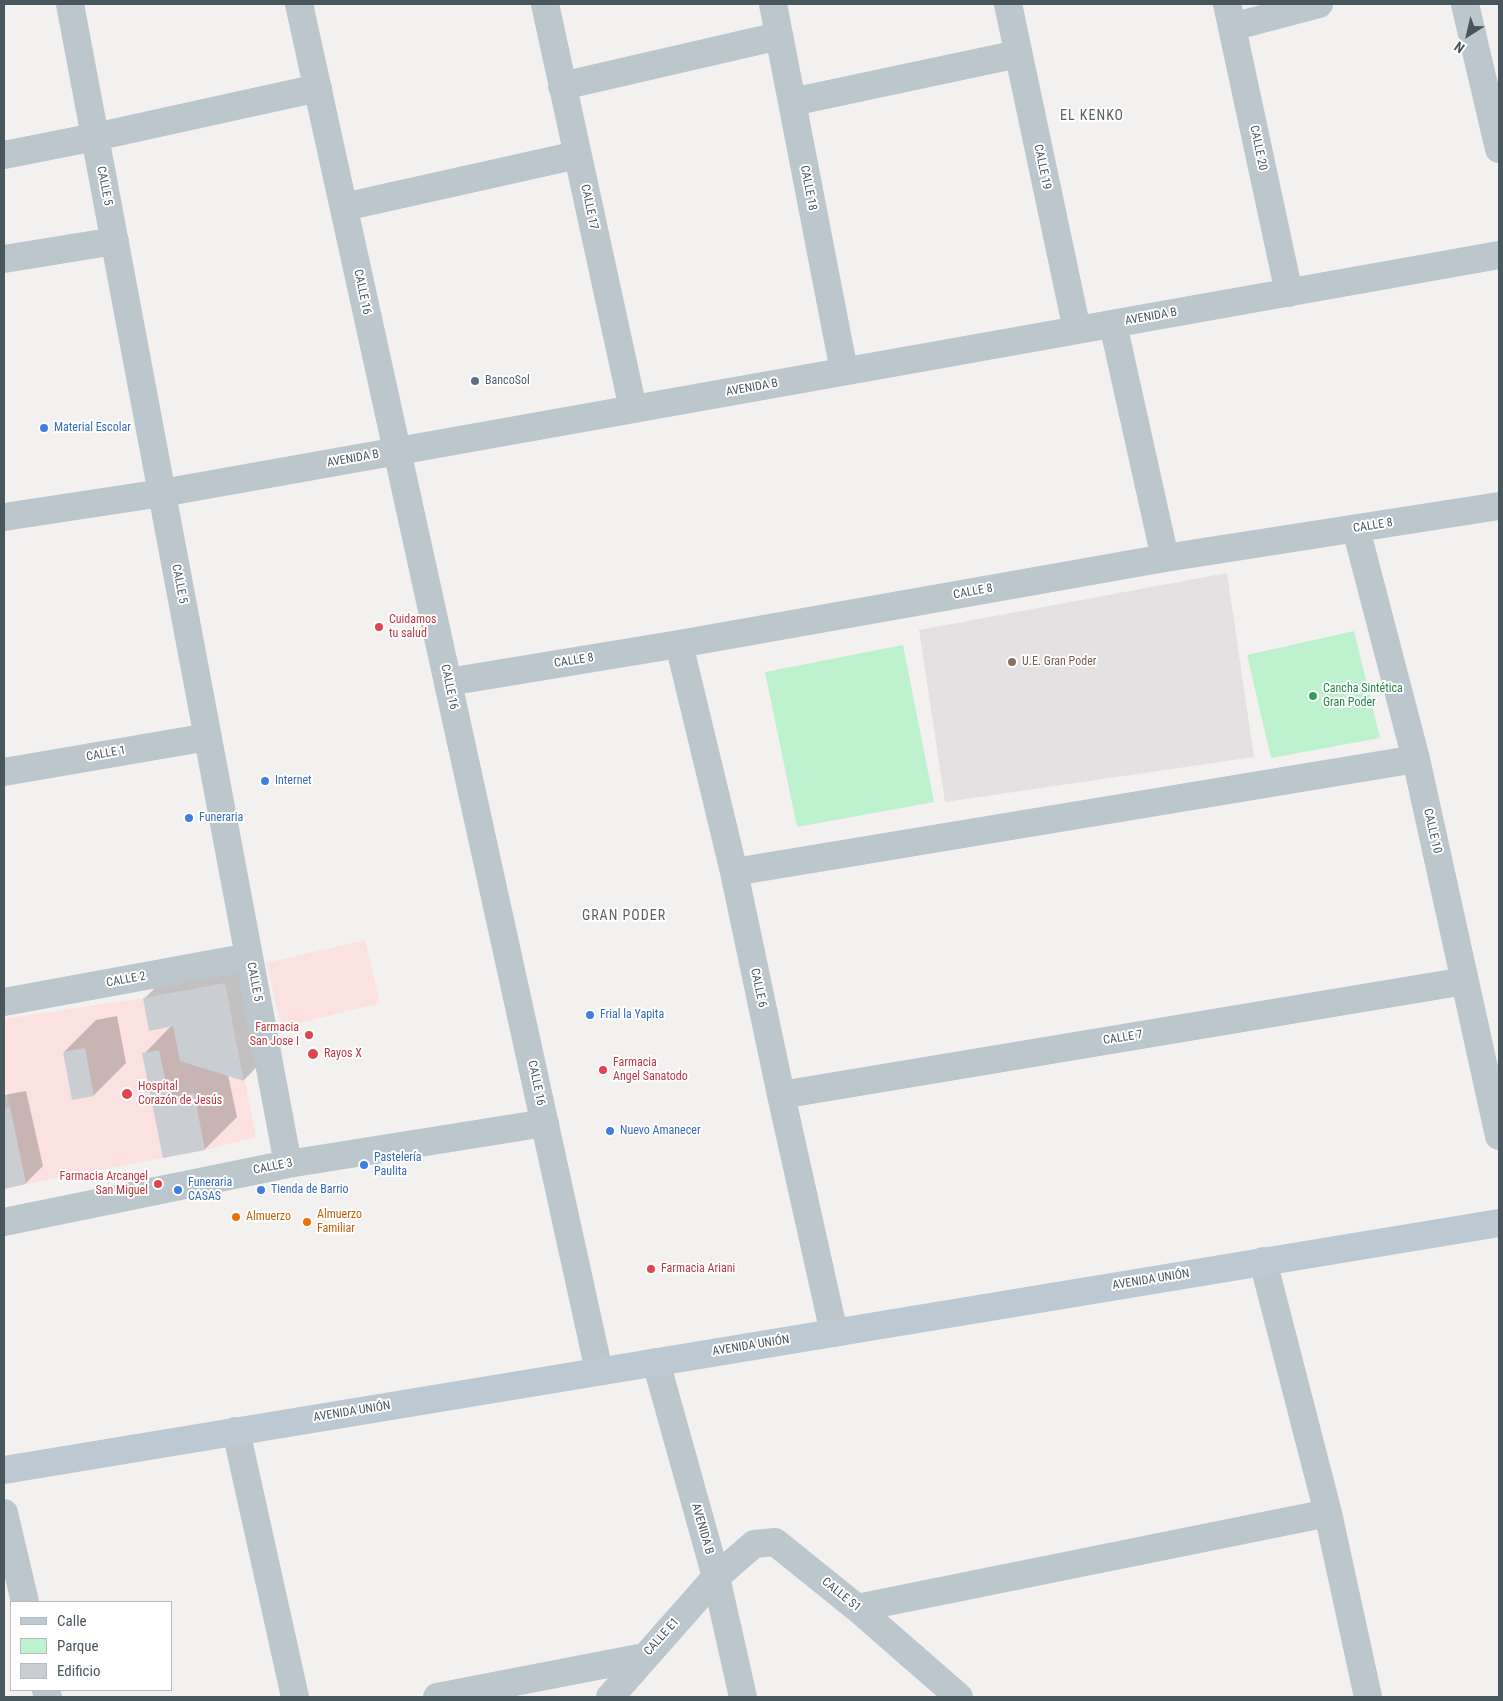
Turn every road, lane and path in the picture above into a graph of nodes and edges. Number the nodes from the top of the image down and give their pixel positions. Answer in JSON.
{"nodes":[{"id":1,"x":70,"y":4,"type":"edge"},
{"id":2,"x":299,"y":4,"type":"edge"},
{"id":3,"x":545,"y":4,"type":"edge"},
{"id":4,"x":773,"y":4,"type":"edge"},
{"id":5,"x":1008,"y":4,"type":"edge"},
{"id":6,"x":1319,"y":4,"type":"edge"},
{"id":7,"x":1465,"y":4,"type":"edge"},
{"id":8,"x":1230,"y":15,"type":"edge"},
{"id":9,"x":779,"y":36,"type":"junction"},
{"id":10,"x":1018,"y":54,"type":"junction"},
{"id":11,"x":562,"y":86,"type":"junction"},
{"id":12,"x":318,"y":88,"type":"junction"},
{"id":13,"x":792,"y":102,"type":"junction"},
{"id":14,"x":95,"y":137,"type":"junction"},
{"id":15,"x":1499,"y":149,"type":"edge"},
{"id":16,"x":4,"y":155,"type":"edge"},
{"id":17,"x":577,"y":155,"type":"junction"},
{"id":18,"x":344,"y":208,"type":"junction"},
{"id":19,"x":115,"y":241,"type":"junction"},
{"id":20,"x":1499,"y":255,"type":"edge"},
{"id":21,"x":4,"y":259,"type":"edge"},
{"id":22,"x":1289,"y":293,"type":"junction"},
{"id":23,"x":1113,"y":324,"type":"junction"},
{"id":24,"x":1077,"y":330,"type":"junction"},
{"id":25,"x":844,"y":371,"type":"junction"},
{"id":26,"x":633,"y":409,"type":"junction"},
{"id":27,"x":398,"y":451,"type":"junction"},
{"id":28,"x":162,"y":493,"type":"junction"},
{"id":29,"x":1499,"y":506,"type":"edge"},
{"id":30,"x":4,"y":517,"type":"edge"},
{"id":31,"x":1356,"y":529,"type":"junction"},
{"id":32,"x":1164,"y":558,"type":"junction"},
{"id":33,"x":679,"y":644,"type":"junction"},
{"id":34,"x":448,"y":682,"type":"junction"},
{"id":35,"x":208,"y":737,"type":"junction"},
{"id":36,"x":1416,"y":759,"type":"junction"},
{"id":37,"x":4,"y":772,"type":"edge"},
{"id":38,"x":734,"y":872,"type":"junction"},
{"id":39,"x":249,"y":957,"type":"junction"},
{"id":40,"x":1466,"y":981,"type":"junction"},
{"id":41,"x":4,"y":1002,"type":"edge"},
{"id":42,"x":781,"y":1095,"type":"junction"},
{"id":43,"x":545,"y":1123,"type":"junction"},
{"id":44,"x":1499,"y":1136,"type":"edge"},
{"id":45,"x":288,"y":1164,"type":"junction"},
{"id":46,"x":4,"y":1222,"type":"edge"},
{"id":47,"x":1499,"y":1223,"type":"edge"},
{"id":48,"x":1263,"y":1261,"type":"junction"},
{"id":49,"x":834,"y":1333,"type":"junction"},
{"id":50,"x":656,"y":1362,"type":"junction"},
{"id":51,"x":599,"y":1371,"type":"junction"},
{"id":52,"x":236,"y":1431,"type":"junction"},
{"id":53,"x":4,"y":1470,"type":"edge"},
{"id":54,"x":4,"y":1512,"type":"edge"},
{"id":55,"x":1328,"y":1513,"type":"junction"},
{"id":56,"x":716,"y":1577,"type":"junction"},
{"id":57,"x":25,"y":1601,"type":"edge"},
{"id":58,"x":857,"y":1608,"type":"junction"},
{"id":59,"x":644,"y":1657,"type":"junction"},
{"id":60,"x":295,"y":1697,"type":"edge"},
{"id":61,"x":437,"y":1697,"type":"edge"},
{"id":62,"x":610,"y":1697,"type":"edge"},
{"id":63,"x":743,"y":1697,"type":"edge"},
{"id":64,"x":959,"y":1697,"type":"edge"},
{"id":65,"x":1368,"y":1697,"type":"edge"}],
"edges":[{"from":1,"to":14,"type":"street","name":"CALLE 5"},
{"from":2,"to":12,"type":"street","name":"CALLE 16"},
{"from":3,"to":11,"type":"street","name":"CALLE 17"},
{"from":4,"to":9,"type":"street","name":"CALLE 18"},
{"from":5,"to":10,"type":"street","name":"CALLE 19"},
{"from":6,"to":8,"type":"street"},
{"from":7,"to":15,"type":"street"},
{"from":8,"to":22,"type":"street","name":"CALLE 20"},
{"from":9,"to":11,"type":"street"},
{"from":9,"to":13,"type":"street","name":"CALLE 18"},
{"from":10,"to":13,"type":"street"},
{"from":10,"to":24,"type":"street","name":"CALLE 19"},
{"from":11,"to":17,"type":"street","name":"CALLE 17"},
{"from":12,"to":14,"type":"street"},
{"from":12,"to":18,"type":"street","name":"CALLE 16"},
{"from":13,"to":25,"type":"street","name":"CALLE 18"},
{"from":14,"to":16,"type":"street"},
{"from":14,"to":19,"type":"street","name":"CALLE 5"},
{"from":17,"to":18,"type":"street"},
{"from":17,"to":26,"type":"street","name":"CALLE 17"},
{"from":18,"to":27,"type":"street","name":"CALLE 16"},
{"from":19,"to":21,"type":"street"},
{"from":19,"to":28,"type":"street","name":"CALLE 5"},
{"from":20,"to":22,"type":"street","name":"AVENIDA B"},
{"from":22,"to":23,"type":"street","name":"AVENIDA B"},
{"from":23,"to":24,"type":"street","name":"AVENIDA B"},
{"from":23,"to":32,"type":"street"},
{"from":24,"to":25,"type":"street","name":"AVENIDA B"},
{"from":25,"to":26,"type":"street","name":"AVENIDA B"},
{"from":26,"to":27,"type":"street","name":"AVENIDA B"},
{"from":27,"to":28,"type":"street","name":"AVENIDA B"},
{"from":27,"to":34,"type":"street","name":"CALLE 16"},
{"from":28,"to":30,"type":"street","name":"AVENIDA B"},
{"from":28,"to":35,"type":"street","name":"CALLE 5"},
{"from":29,"to":31,"type":"street","name":"CALLE 8"},
{"from":31,"to":32,"type":"street","name":"CALLE 8"},
{"from":31,"to":36,"type":"street","name":"CALLE 10"},
{"from":32,"to":33,"type":"street","name":"CALLE 8"},
{"from":33,"to":34,"type":"street","name":"CALLE 8"},
{"from":33,"to":38,"type":"street","name":"CALLE 6"},
{"from":34,"to":43,"type":"street","name":"CALLE 16"},
{"from":35,"to":37,"type":"street","name":"CALLE 1"},
{"from":35,"to":39,"type":"street","name":"CALLE 5"},
{"from":36,"to":38,"type":"street"},
{"from":36,"to":40,"type":"street","name":"CALLE 10"},
{"from":38,"to":42,"type":"street","name":"CALLE 6"},
{"from":39,"to":41,"type":"street","name":"CALLE 2"},
{"from":39,"to":45,"type":"street","name":"CALLE 5"},
{"from":40,"to":42,"type":"street","name":"CALLE 7"},
{"from":40,"to":44,"type":"street","name":"CALLE 10"},
{"from":42,"to":49,"type":"street","name":"CALLE 6"},
{"from":43,"to":45,"type":"street","name":"CALLE 3"},
{"from":43,"to":51,"type":"street","name":"CALLE 16"},
{"from":45,"to":46,"type":"street","name":"CALLE 3"},
{"from":47,"to":48,"type":"street","name":"AVENIDA UNIÓN"},
{"from":48,"to":49,"type":"street","name":"AVENIDA UNIÓN"},
{"from":48,"to":55,"type":"street"},
{"from":49,"to":50,"type":"street","name":"AVENIDA UNIÓN"},
{"from":50,"to":51,"type":"street","name":"AVENIDA UNIÓN"},
{"from":50,"to":56,"type":"street","name":"AVENIDA B"},
{"from":51,"to":52,"type":"street","name":"AVENIDA UNIÓN"},
{"from":52,"to":53,"type":"street","name":"AVENIDA UNIÓN"},
{"from":52,"to":60,"type":"street"},
{"from":54,"to":57,"type":"street"},
{"from":55,"to":58,"type":"street"},
{"from":55,"to":65,"type":"street"},
{"from":56,"to":58,"type":"street","name":"CALLE S1"},
{"from":56,"to":59,"type":"street","name":"CALLE E1"},
{"from":56,"to":63,"type":"street","name":"AVENIDA B"},
{"from":58,"to":64,"type":"street","name":"CALLE S1"},
{"from":59,"to":61,"type":"street"},
{"from":59,"to":62,"type":"street","name":"CALLE E1"}]}
